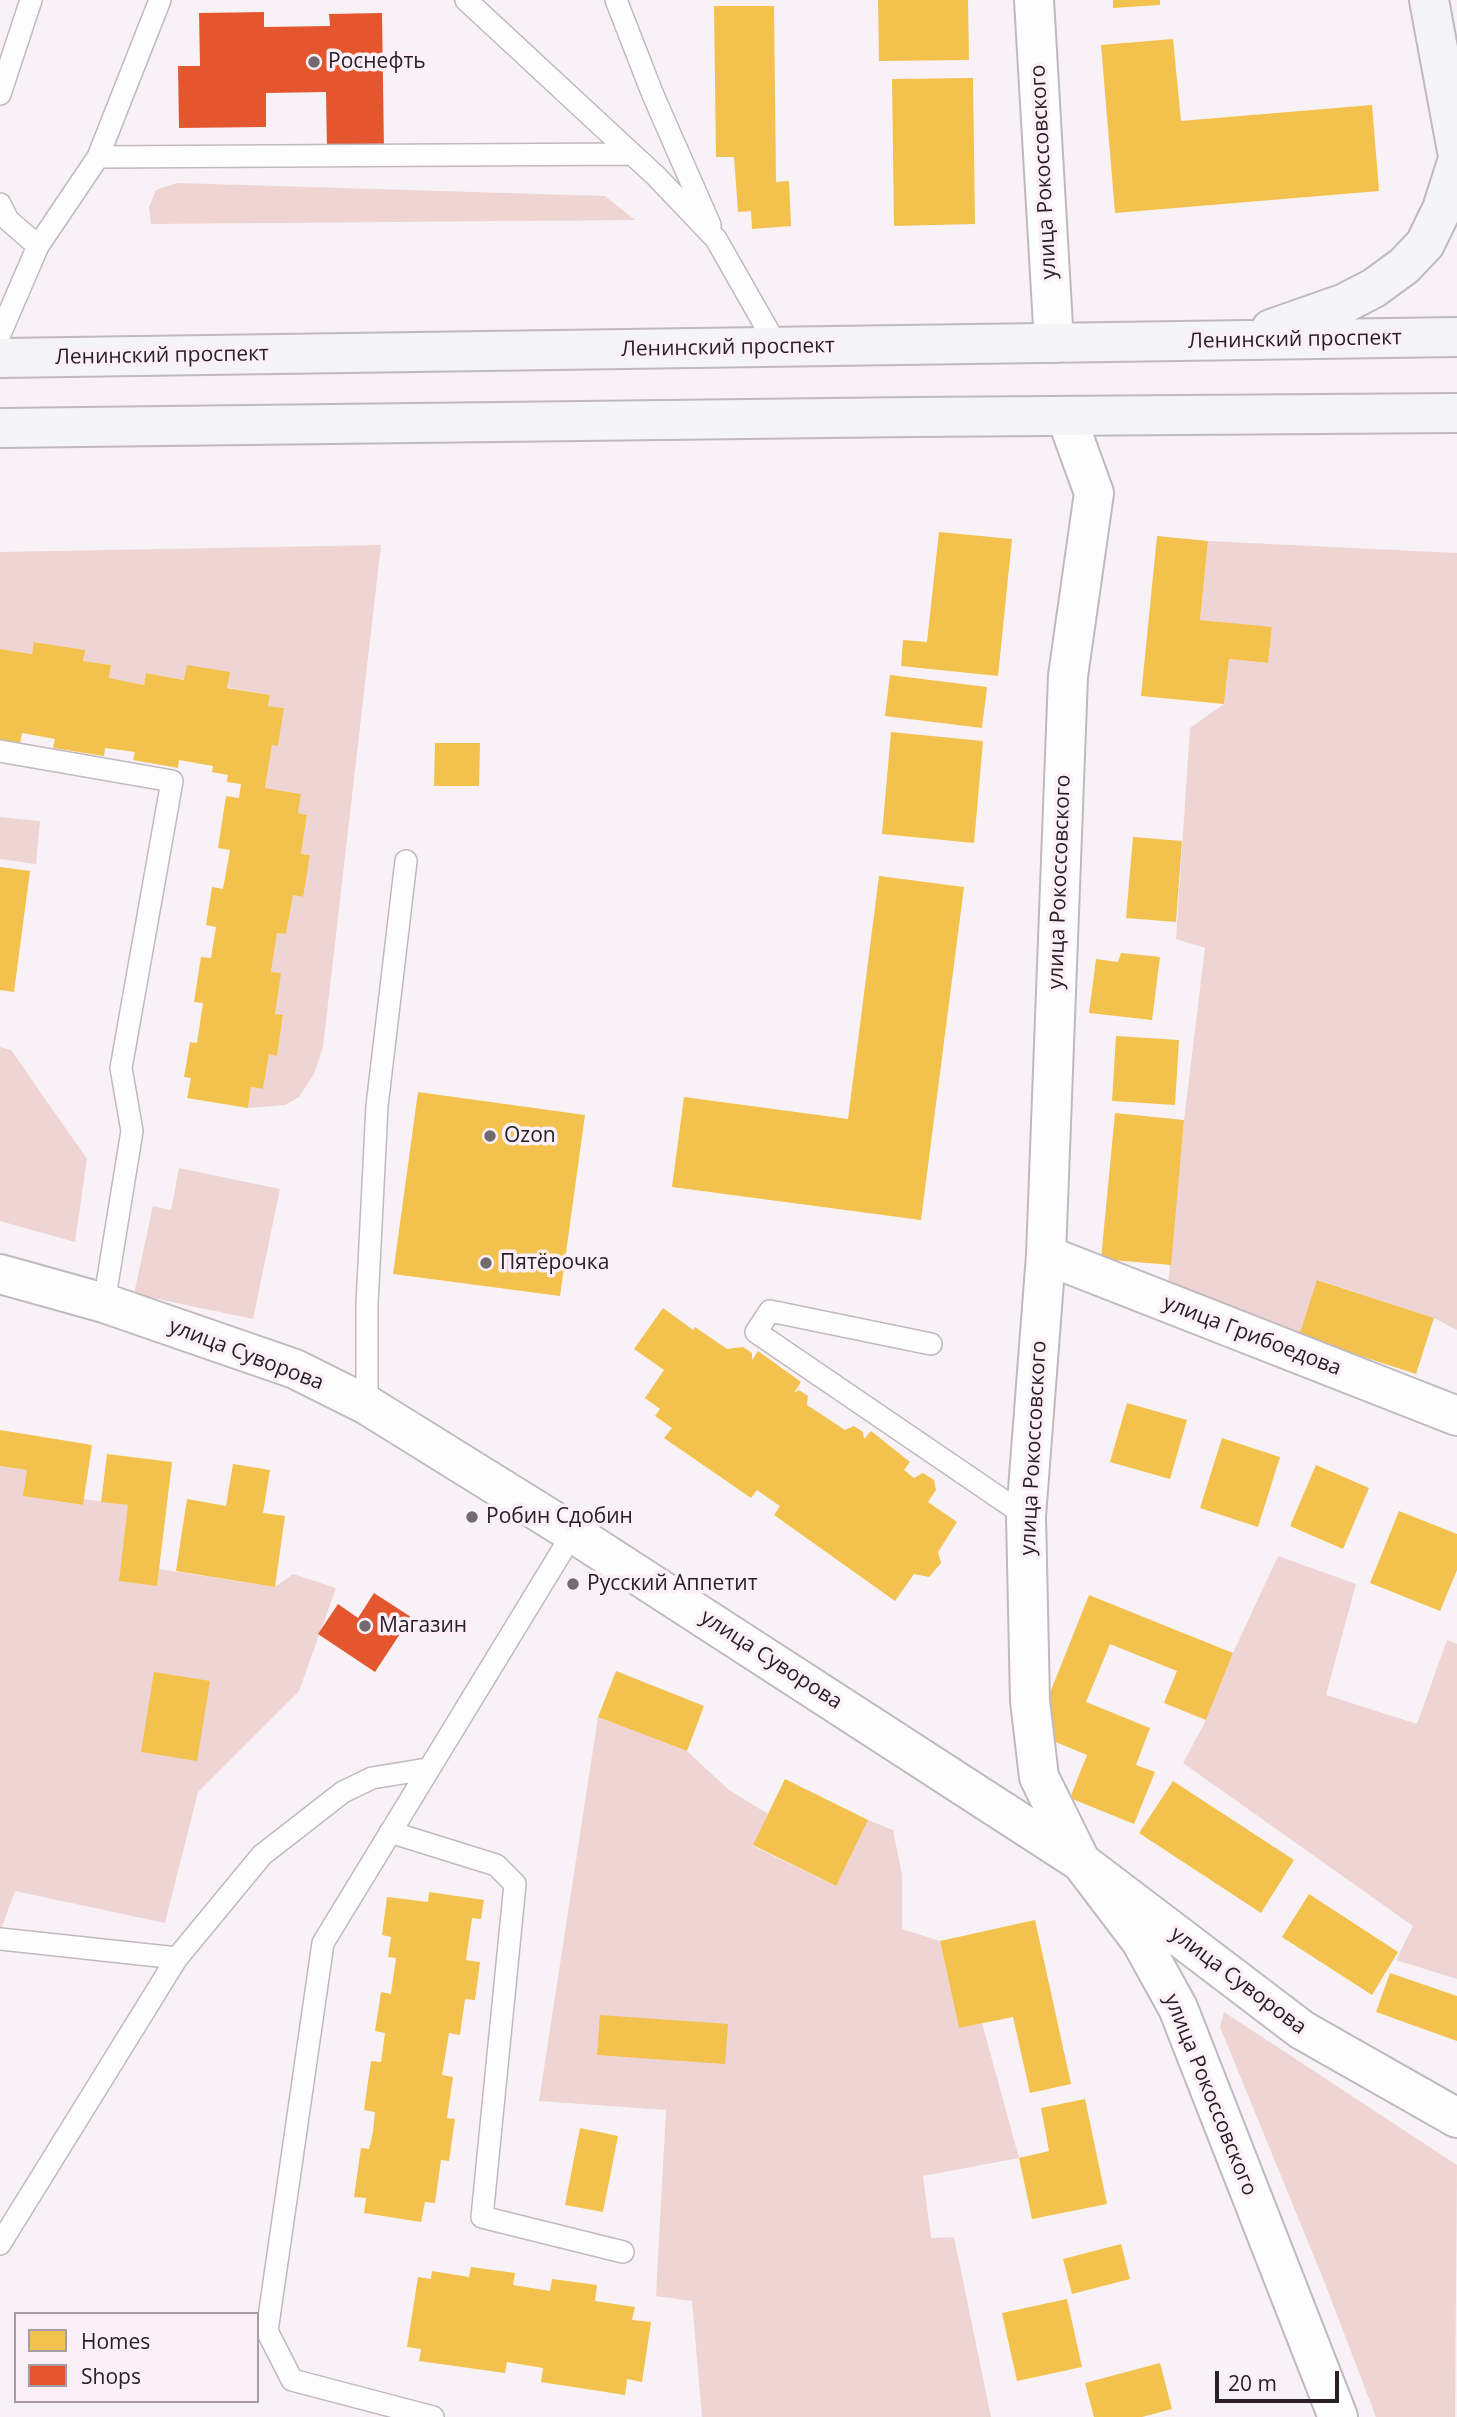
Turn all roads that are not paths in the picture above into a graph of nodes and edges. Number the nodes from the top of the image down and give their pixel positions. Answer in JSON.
{"nodes":[{"id":1,"x":31,"y":0,"type":"edge"},
{"id":2,"x":160,"y":0,"type":"edge"},
{"id":3,"x":466,"y":0,"type":"edge"},
{"id":4,"x":616,"y":0,"type":"edge"},
{"id":5,"x":1034,"y":0,"type":"edge"},
{"id":6,"x":1429,"y":0,"type":"edge"},
{"id":7,"x":0,"y":94,"type":"edge"},
{"id":8,"x":1457,"y":151,"type":"edge"},
{"id":9,"x":632,"y":155,"type":"junction"},
{"id":10,"x":98,"y":157,"type":"junction"},
{"id":11,"x":1457,"y":162,"type":"edge"},
{"id":12,"x":0,"y":204,"type":"edge"},
{"id":13,"x":716,"y":239,"type":"junction"},
{"id":14,"x":38,"y":246,"type":"junction"},
{"id":15,"x":0,"y":334,"type":"edge"},
{"id":16,"x":1457,"y":337,"type":"edge"},
{"id":17,"x":1234,"y":341,"type":"junction"},
{"id":18,"x":1054,"y":343,"type":"junction"},
{"id":19,"x":778,"y":348,"type":"junction"},
{"id":20,"x":0,"y":358,"type":"edge"},
{"id":21,"x":1457,"y":414,"type":"edge"},
{"id":22,"x":1066,"y":416,"type":"junction"},
{"id":23,"x":0,"y":428,"type":"edge"},
{"id":24,"x":0,"y":751,"type":"edge"},
{"id":25,"x":406,"y":861,"type":"dead end"},
{"id":26,"x":1046,"y":1255,"type":"junction"},
{"id":27,"x":0,"y":1274,"type":"edge"},
{"id":28,"x":104,"y":1303,"type":"junction"},
{"id":29,"x":931,"y":1344,"type":"dead end"},
{"id":30,"x":367,"y":1405,"type":"junction"},
{"id":31,"x":1457,"y":1416,"type":"edge"},
{"id":32,"x":1026,"y":1516,"type":"junction"},
{"id":33,"x":573,"y":1532,"type":"junction"},
{"id":34,"x":427,"y":1769,"type":"junction"},
{"id":35,"x":390,"y":1832,"type":"junction"},
{"id":36,"x":1081,"y":1862,"type":"junction"},
{"id":37,"x":0,"y":1938,"type":"edge"},
{"id":38,"x":177,"y":1958,"type":"junction"},
{"id":39,"x":1457,"y":2118,"type":"edge"},
{"id":40,"x":0,"y":2244,"type":"edge"},
{"id":41,"x":623,"y":2252,"type":"dead end"},
{"id":42,"x":433,"y":2417,"type":"edge"},
{"id":43,"x":1338,"y":2417,"type":"edge"}],
"edges":[{"from":1,"to":7,"type":"lane"},
{"from":2,"to":10,"type":"lane"},
{"from":3,"to":9,"type":"lane"},
{"from":4,"to":13,"type":"lane"},
{"from":5,"to":18,"type":"street","name":"улица Рокоссовского"},
{"from":6,"to":8,"type":"main road"},
{"from":9,"to":10,"type":"lane"},
{"from":9,"to":13,"type":"lane"},
{"from":10,"to":14,"type":"lane"},
{"from":11,"to":17,"type":"main road"},
{"from":12,"to":14,"type":"lane"},
{"from":13,"to":19,"type":"lane"},
{"from":14,"to":15,"type":"lane"},
{"from":16,"to":17,"type":"main road","name":"Ленинский проспект"},
{"from":17,"to":18,"type":"main road","name":"Ленинский проспект"},
{"from":18,"to":19,"type":"main road","name":"Ленинский проспект"},
{"from":19,"to":20,"type":"main road","name":"Ленинский проспект"},
{"from":21,"to":22,"type":"main road"},
{"from":22,"to":23,"type":"main road"},
{"from":22,"to":26,"type":"street","name":"улица Рокоссовского"},
{"from":24,"to":28,"type":"lane"},
{"from":25,"to":30,"type":"lane"},
{"from":26,"to":31,"type":"street","name":"улица Грибоедова"},
{"from":26,"to":32,"type":"street","name":"улица Рокоссовского"},
{"from":27,"to":28,"type":"street","name":"улица Суворова"},
{"from":28,"to":30,"type":"street","name":"улица Суворова"},
{"from":29,"to":32,"type":"lane"},
{"from":30,"to":33,"type":"street","name":"улица Суворова"},
{"from":32,"to":36,"type":"street","name":"улица Рокоссовского"},
{"from":33,"to":34,"type":"lane"},
{"from":33,"to":36,"type":"street","name":"улица Суворова"},
{"from":34,"to":35,"type":"lane"},
{"from":34,"to":38,"type":"lane"},
{"from":35,"to":41,"type":"lane"},
{"from":35,"to":42,"type":"lane"},
{"from":36,"to":39,"type":"street","name":"улица Суворова"},
{"from":36,"to":43,"type":"street","name":"улица Рокоссовского"},
{"from":37,"to":38,"type":"lane"},
{"from":38,"to":40,"type":"lane"}]}
